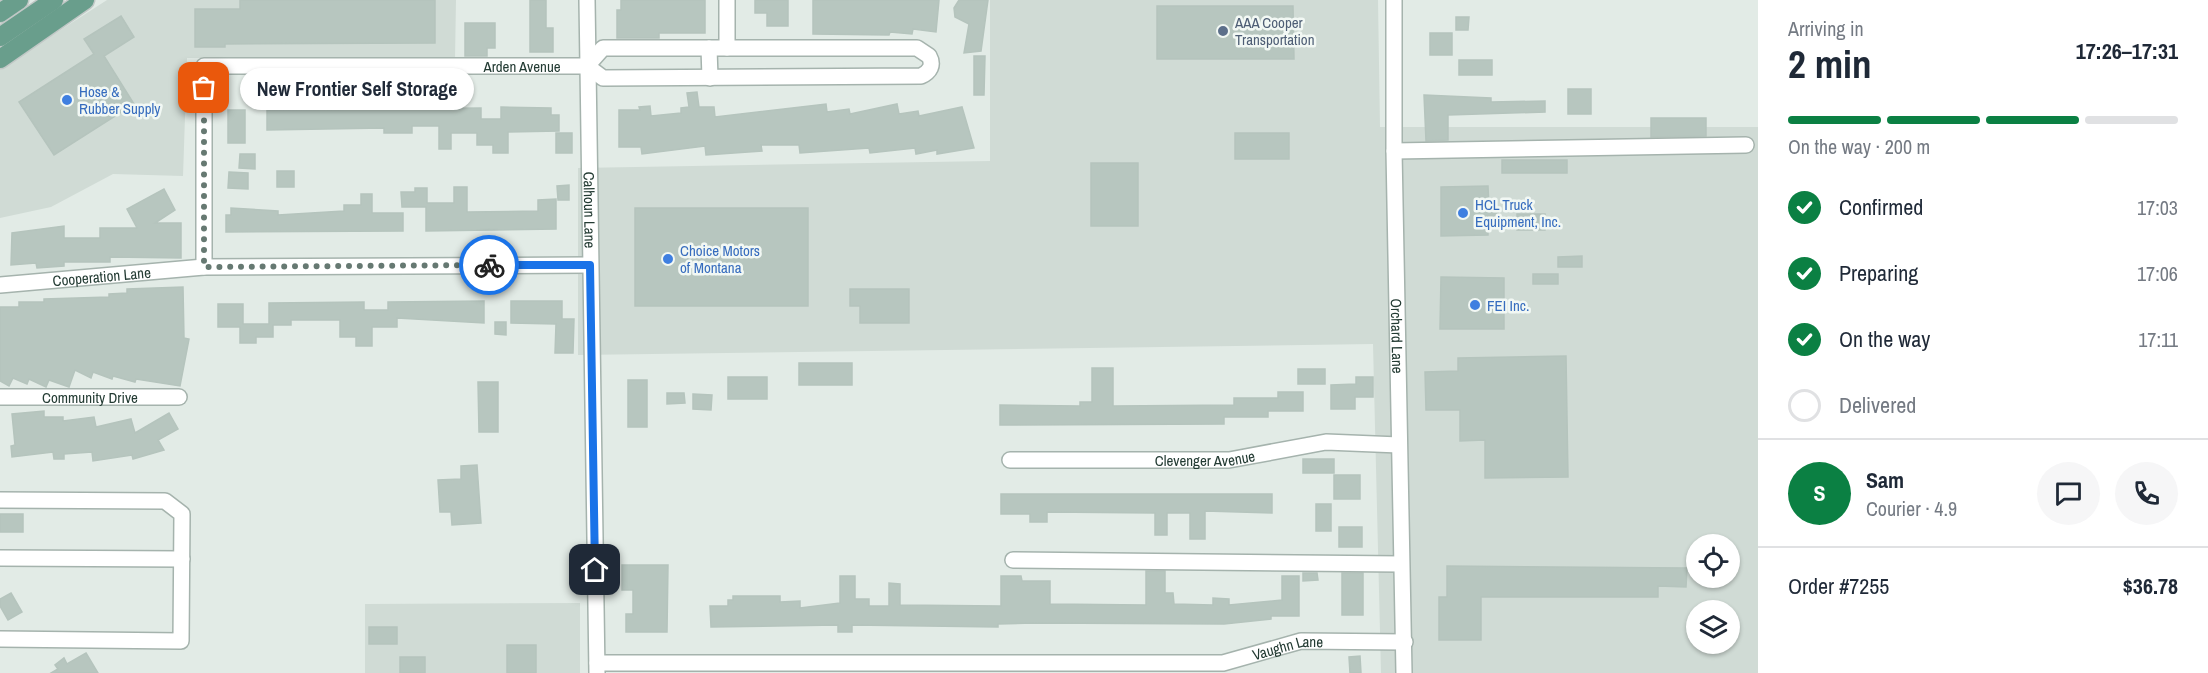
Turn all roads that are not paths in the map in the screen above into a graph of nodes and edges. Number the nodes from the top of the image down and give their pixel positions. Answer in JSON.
{"nodes":[{"id":1,"x":19,"y":0,"type":"edge"},
{"id":2,"x":54,"y":0,"type":"edge"},
{"id":3,"x":85,"y":0,"type":"edge"},
{"id":4,"x":587,"y":0,"type":"edge"},
{"id":5,"x":727,"y":0,"type":"edge"},
{"id":6,"x":1394,"y":0,"type":"edge"},
{"id":7,"x":0,"y":13,"type":"edge"},
{"id":8,"x":0,"y":37,"type":"edge"},
{"id":9,"x":709,"y":48,"type":"junction"},
{"id":10,"x":727,"y":48,"type":"junction"},
{"id":11,"x":0,"y":59,"type":"edge"},
{"id":12,"x":587,"y":66,"type":"junction"},
{"id":13,"x":710,"y":78,"type":"junction"},
{"id":14,"x":1746,"y":145,"type":"dead end"},
{"id":15,"x":1394,"y":151,"type":"junction"},
{"id":16,"x":590,"y":265,"type":"junction"},
{"id":17,"x":204,"y":267,"type":"junction"},
{"id":18,"x":0,"y":285,"type":"edge"},
{"id":19,"x":0,"y":397,"type":"edge"},
{"id":20,"x":179,"y":397,"type":"dead end"},
{"id":21,"x":1399,"y":446,"type":"junction"},
{"id":22,"x":1010,"y":460,"type":"dead end"},
{"id":23,"x":0,"y":500,"type":"edge"},
{"id":24,"x":0,"y":558,"type":"edge"},
{"id":25,"x":182,"y":559,"type":"junction"},
{"id":26,"x":1013,"y":560,"type":"dead end"},
{"id":27,"x":1401,"y":564,"type":"junction"},
{"id":28,"x":0,"y":639,"type":"edge"},
{"id":29,"x":1405,"y":642,"type":"junction"},
{"id":30,"x":597,"y":668,"type":"edge"},
{"id":31,"x":1404,"y":673,"type":"edge"}],
"edges":[{"from":1,"to":7,"type":"main road"},
{"from":2,"to":8,"type":"main road"},
{"from":3,"to":11,"type":"main road"},
{"from":4,"to":12,"type":"street","name":"Calhoun Lane"},
{"from":5,"to":10,"type":"street"},
{"from":6,"to":15,"type":"street","name":"Orchard Lane"},
{"from":9,"to":10,"type":"street"},
{"from":9,"to":12,"type":"street"},
{"from":9,"to":13,"type":"street"},
{"from":10,"to":13,"type":"street"},
{"from":12,"to":13,"type":"street"},
{"from":12,"to":16,"type":"street","name":"Calhoun Lane"},
{"from":12,"to":17,"type":"street","name":"Arden Avenue"},
{"from":14,"to":15,"type":"street"},
{"from":15,"to":21,"type":"street","name":"Orchard Lane"},
{"from":16,"to":17,"type":"street","name":"Cooperation Lane"},
{"from":16,"to":30,"type":"street","name":"Calhoun Lane"},
{"from":17,"to":18,"type":"street","name":"Cooperation Lane"},
{"from":19,"to":20,"type":"street","name":"Community Drive"},
{"from":21,"to":22,"type":"street","name":"Clevenger Avenue"},
{"from":21,"to":27,"type":"street","name":"Orchard Lane"},
{"from":23,"to":25,"type":"street"},
{"from":24,"to":25,"type":"street"},
{"from":25,"to":28,"type":"street"},
{"from":26,"to":27,"type":"street"},
{"from":27,"to":29,"type":"street","name":"Orchard Lane"},
{"from":29,"to":30,"type":"street","name":"Vaughn Lane"},
{"from":29,"to":31,"type":"street","name":"Orchard Lane"}]}
